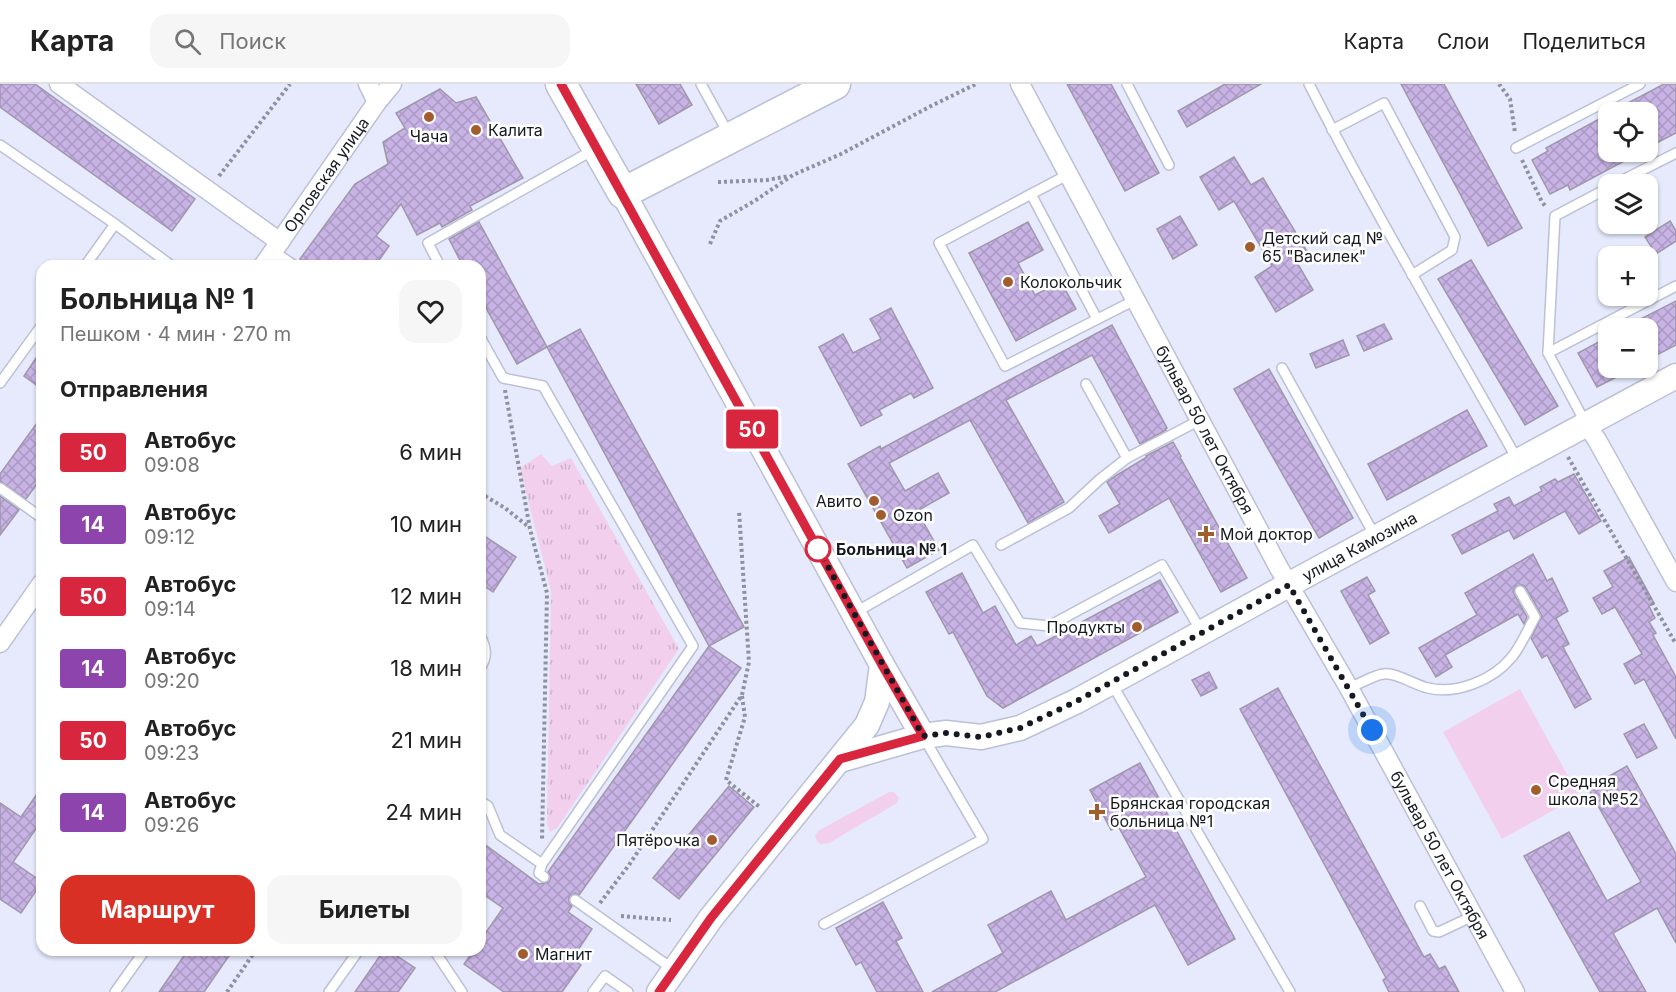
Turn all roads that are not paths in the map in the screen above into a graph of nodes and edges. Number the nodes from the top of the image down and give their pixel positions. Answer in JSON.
{"nodes":[{"id":1,"x":59,"y":84,"type":"edge"},
{"id":2,"x":368,"y":84,"type":"edge"},
{"id":3,"x":392,"y":84,"type":"edge"},
{"id":4,"x":561,"y":84,"type":"edge"},
{"id":5,"x":701,"y":84,"type":"edge"},
{"id":6,"x":835,"y":84,"type":"edge"},
{"id":7,"x":1020,"y":84,"type":"edge"},
{"id":8,"x":1127,"y":84,"type":"edge"},
{"id":9,"x":1309,"y":84,"type":"edge"},
{"id":10,"x":1640,"y":84,"type":"edge"},
{"id":11,"x":377,"y":102,"type":"junction"},
{"id":12,"x":1332,"y":130,"type":"junction"},
{"id":13,"x":731,"y":138,"type":"junction"},
{"id":14,"x":0,"y":145,"type":"edge"},
{"id":15,"x":597,"y":148,"type":"junction"},
{"id":16,"x":1516,"y":148,"type":"dead end"},
{"id":17,"x":1676,"y":153,"type":"edge"},
{"id":18,"x":1169,"y":165,"type":"dead end"},
{"id":19,"x":1068,"y":174,"type":"junction"},
{"id":20,"x":1635,"y":174,"type":"edge"},
{"id":21,"x":623,"y":193,"type":"junction"},
{"id":22,"x":1598,"y":193,"type":"edge"},
{"id":23,"x":1031,"y":194,"type":"junction"},
{"id":24,"x":115,"y":224,"type":"junction"},
{"id":25,"x":272,"y":253,"type":"edge"},
{"id":26,"x":89,"y":260,"type":"edge"},
{"id":27,"x":164,"y":260,"type":"edge"},
{"id":28,"x":437,"y":260,"type":"edge"},
{"id":29,"x":1412,"y":275,"type":"junction"},
{"id":30,"x":1676,"y":286,"type":"edge"},
{"id":31,"x":1135,"y":300,"type":"junction"},
{"id":32,"x":1097,"y":319,"type":"junction"},
{"id":33,"x":36,"y":333,"type":"edge"},
{"id":34,"x":486,"y":348,"type":"edge"},
{"id":35,"x":1548,"y":353,"type":"junction"},
{"id":36,"x":1282,"y":368,"type":"dead end"},
{"id":37,"x":1676,"y":376,"type":"edge"},
{"id":38,"x":0,"y":383,"type":"edge"},
{"id":39,"x":1086,"y":384,"type":"dead end"},
{"id":40,"x":1200,"y":420,"type":"junction"},
{"id":41,"x":1586,"y":424,"type":"junction"},
{"id":42,"x":1128,"y":458,"type":"junction"},
{"id":43,"x":1518,"y":461,"type":"junction"},
{"id":44,"x":0,"y":488,"type":"edge"},
{"id":45,"x":36,"y":514,"type":"edge"},
{"id":46,"x":1376,"y":538,"type":"junction"},
{"id":47,"x":1001,"y":545,"type":"dead end"},
{"id":48,"x":1676,"y":582,"type":"edge"},
{"id":49,"x":1289,"y":585,"type":"junction"},
{"id":50,"x":1520,"y":591,"type":"dead end"},
{"id":51,"x":36,"y":592,"type":"edge"},
{"id":52,"x":854,"y":614,"type":"junction"},
{"id":53,"x":1202,"y":632,"type":"junction"},
{"id":54,"x":0,"y":643,"type":"edge"},
{"id":55,"x":882,"y":665,"type":"junction"},
{"id":56,"x":1111,"y":682,"type":"junction"},
{"id":57,"x":1349,"y":688,"type":"junction"},
{"id":58,"x":923,"y":736,"type":"junction"},
{"id":59,"x":840,"y":759,"type":"junction"},
{"id":60,"x":486,"y":805,"type":"edge"},
{"id":61,"x":542,"y":864,"type":"junction"},
{"id":62,"x":544,"y":877,"type":"dead end"},
{"id":63,"x":575,"y":900,"type":"dead end"},
{"id":64,"x":1420,"y":906,"type":"dead end"},
{"id":65,"x":1473,"y":916,"type":"junction"},
{"id":66,"x":824,"y":924,"type":"dead end"},
{"id":67,"x":141,"y":956,"type":"edge"},
{"id":68,"x":355,"y":956,"type":"edge"},
{"id":69,"x":438,"y":956,"type":"edge"},
{"id":70,"x":675,"y":970,"type":"junction"},
{"id":71,"x":116,"y":992,"type":"edge"},
{"id":72,"x":329,"y":992,"type":"edge"},
{"id":73,"x":462,"y":992,"type":"edge"},
{"id":74,"x":593,"y":992,"type":"edge"},
{"id":75,"x":628,"y":992,"type":"edge"},
{"id":76,"x":659,"y":992,"type":"edge"},
{"id":77,"x":1290,"y":992,"type":"edge"},
{"id":78,"x":1515,"y":992,"type":"edge"}],
"edges":[{"from":1,"to":25,"type":"street"},
{"from":2,"to":11,"type":"street"},
{"from":3,"to":11,"type":"street","name":"Орловская улица"},
{"from":4,"to":15,"type":"main road"},
{"from":5,"to":13,"type":"lane"},
{"from":6,"to":13,"type":"main road"},
{"from":7,"to":19,"type":"street","name":"бульвар 50 лет Октября"},
{"from":8,"to":18,"type":"lane"},
{"from":9,"to":12,"type":"lane"},
{"from":10,"to":16,"type":"lane"},
{"from":11,"to":25,"type":"street","name":"Орловская улица"},
{"from":12,"to":29,"type":"lane"},
{"from":12,"to":29,"type":"lane"},
{"from":13,"to":21,"type":"main road"},
{"from":14,"to":24,"type":"lane"},
{"from":15,"to":21,"type":"main road"},
{"from":15,"to":28,"type":"lane"},
{"from":17,"to":20,"type":"lane"},
{"from":19,"to":23,"type":"lane"},
{"from":19,"to":31,"type":"street","name":"бульвар 50 лет Октября"},
{"from":21,"to":52,"type":"street"},
{"from":22,"to":35,"type":"lane"},
{"from":23,"to":32,"type":"lane"},
{"from":23,"to":32,"type":"lane"},
{"from":24,"to":26,"type":"lane"},
{"from":24,"to":27,"type":"lane"},
{"from":29,"to":43,"type":"lane"},
{"from":30,"to":35,"type":"lane"},
{"from":31,"to":32,"type":"lane"},
{"from":31,"to":40,"type":"street","name":"бульвар 50 лет Октября"},
{"from":33,"to":38,"type":"lane"},
{"from":34,"to":61,"type":"lane"},
{"from":35,"to":41,"type":"lane"},
{"from":36,"to":46,"type":"lane"},
{"from":37,"to":41,"type":"street","name":"улица Камозина"},
{"from":39,"to":42,"type":"lane"},
{"from":40,"to":42,"type":"lane"},
{"from":40,"to":49,"type":"street","name":"бульвар 50 лет Октября"},
{"from":41,"to":43,"type":"street","name":"улица Камозина"},
{"from":41,"to":48,"type":"street"},
{"from":42,"to":47,"type":"lane"},
{"from":43,"to":46,"type":"street","name":"улица Камозина"},
{"from":44,"to":45,"type":"lane"},
{"from":46,"to":49,"type":"street","name":"улица Камозина"},
{"from":49,"to":53,"type":"street","name":"улица Камозина"},
{"from":49,"to":57,"type":"street","name":"бульвар 50 лет Октября"},
{"from":50,"to":57,"type":"lane"},
{"from":51,"to":54,"type":"street"},
{"from":52,"to":53,"type":"lane"},
{"from":52,"to":55,"type":"street"},
{"from":53,"to":56,"type":"street","name":"улица Камозина"},
{"from":55,"to":58,"type":"street"},
{"from":55,"to":59,"type":"street"},
{"from":56,"to":58,"type":"street","name":"улица Камозина"},
{"from":56,"to":77,"type":"lane"},
{"from":57,"to":65,"type":"street","name":"бульвар 50 лет Октября"},
{"from":58,"to":59,"type":"street","name":"улица Камозина"},
{"from":58,"to":66,"type":"lane"},
{"from":59,"to":70,"type":"street"},
{"from":60,"to":61,"type":"lane"},
{"from":61,"to":62,"type":"lane"},
{"from":63,"to":70,"type":"lane"},
{"from":64,"to":65,"type":"lane"},
{"from":65,"to":78,"type":"street","name":"бульвар 50 лет Октября"},
{"from":67,"to":71,"type":"lane"},
{"from":68,"to":72,"type":"lane"},
{"from":69,"to":73,"type":"lane"},
{"from":70,"to":76,"type":"street"},
{"from":74,"to":75,"type":"lane"}]}
